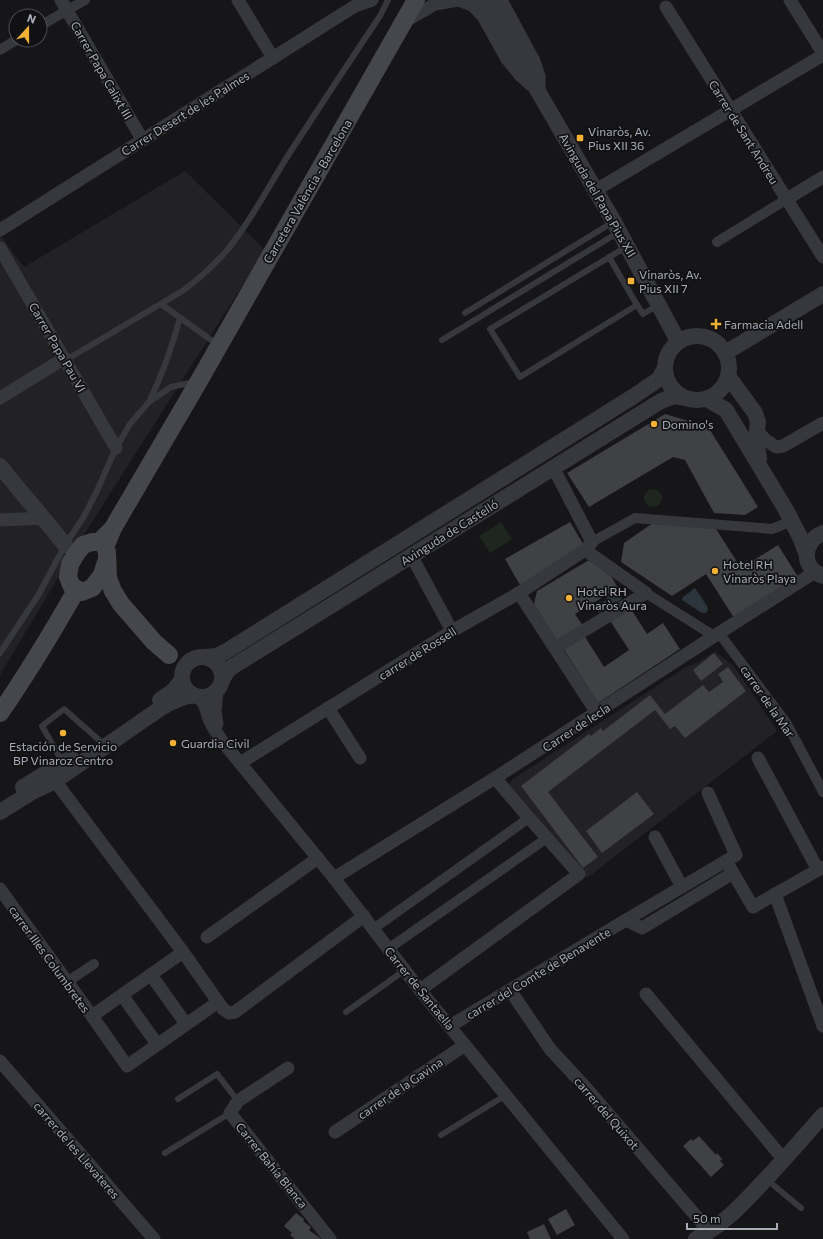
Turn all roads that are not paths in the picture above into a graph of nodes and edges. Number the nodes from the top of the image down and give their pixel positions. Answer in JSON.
{"nodes":[{"id":1,"x":85,"y":0,"type":"edge"},
{"id":2,"x":238,"y":0,"type":"edge"},
{"id":3,"x":372,"y":0,"type":"edge"},
{"id":4,"x":388,"y":0,"type":"edge"},
{"id":5,"x":405,"y":0,"type":"edge"},
{"id":6,"x":416,"y":0,"type":"edge"},
{"id":7,"x":485,"y":0,"type":"edge"},
{"id":8,"x":501,"y":0,"type":"edge"},
{"id":9,"x":790,"y":0,"type":"edge"},
{"id":10,"x":64,"y":5,"type":"edge"},
{"id":11,"x":666,"y":7,"type":"dead end"},
{"id":12,"x":48,"y":19,"type":"edge"},
{"id":13,"x":402,"y":22,"type":"junction"},
{"id":14,"x":823,"y":54,"type":"edge"},
{"id":15,"x":273,"y":58,"type":"junction"},
{"id":16,"x":539,"y":91,"type":"junction"},
{"id":17,"x":731,"y":111,"type":"junction"},
{"id":18,"x":142,"y":139,"type":"junction"},
{"id":19,"x":823,"y":177,"type":"edge"},
{"id":20,"x":596,"y":190,"type":"junction"},
{"id":21,"x":787,"y":199,"type":"junction"},
{"id":22,"x":617,"y":226,"type":"junction"},
{"id":23,"x":0,"y":230,"type":"edge"},
{"id":24,"x":717,"y":242,"type":"dead end"},
{"id":25,"x":628,"y":246,"type":"junction"},
{"id":26,"x":0,"y":248,"type":"edge"},
{"id":27,"x":609,"y":257,"type":"junction"},
{"id":28,"x":823,"y":257,"type":"edge"},
{"id":29,"x":823,"y":294,"type":"edge"},
{"id":30,"x":161,"y":304,"type":"junction"},
{"id":31,"x":659,"y":304,"type":"junction"},
{"id":32,"x":637,"y":305,"type":"junction"},
{"id":33,"x":465,"y":313,"type":"dead end"},
{"id":34,"x":180,"y":318,"type":"junction"},
{"id":35,"x":442,"y":340,"type":"dead end"},
{"id":36,"x":678,"y":341,"type":"junction"},
{"id":37,"x":219,"y":346,"type":"junction"},
{"id":38,"x":725,"y":353,"type":"junction"},
{"id":39,"x":65,"y":359,"type":"junction"},
{"id":40,"x":664,"y":370,"type":"junction"},
{"id":41,"x":728,"y":376,"type":"junction"},
{"id":42,"x":199,"y":381,"type":"junction"},
{"id":43,"x":0,"y":398,"type":"edge"},
{"id":44,"x":684,"y":398,"type":"junction"},
{"id":45,"x":707,"y":399,"type":"junction"},
{"id":46,"x":149,"y":402,"type":"junction"},
{"id":47,"x":822,"y":424,"type":"edge"},
{"id":48,"x":757,"y":431,"type":"junction"},
{"id":49,"x":116,"y":448,"type":"junction"},
{"id":50,"x":0,"y":466,"type":"edge"},
{"id":51,"x":554,"y":467,"type":"junction"},
{"id":52,"x":761,"y":467,"type":"junction"},
{"id":53,"x":789,"y":516,"type":"junction"},
{"id":54,"x":44,"y":518,"type":"junction"},
{"id":55,"x":0,"y":520,"type":"edge"},
{"id":56,"x":113,"y":528,"type":"junction"},
{"id":57,"x":823,"y":532,"type":"edge"},
{"id":58,"x":588,"y":546,"type":"junction"},
{"id":59,"x":67,"y":555,"type":"junction"},
{"id":60,"x":411,"y":555,"type":"junction"},
{"id":61,"x":807,"y":555,"type":"junction"},
{"id":62,"x":107,"y":557,"type":"junction"},
{"id":63,"x":819,"y":574,"type":"edge"},
{"id":64,"x":84,"y":589,"type":"junction"},
{"id":65,"x":518,"y":593,"type":"junction"},
{"id":66,"x":646,"y":593,"type":"junction"},
{"id":67,"x":121,"y":604,"type":"junction"},
{"id":68,"x":452,"y":631,"type":"junction"},
{"id":69,"x":716,"y":635,"type":"junction"},
{"id":70,"x":555,"y":648,"type":"junction"},
{"id":71,"x":0,"y":653,"type":"edge"},
{"id":72,"x":169,"y":655,"type":"junction"},
{"id":73,"x":199,"y":658,"type":"junction"},
{"id":74,"x":182,"y":679,"type":"junction"},
{"id":75,"x":220,"y":685,"type":"junction"},
{"id":76,"x":196,"y":696,"type":"junction"},
{"id":77,"x":328,"y":708,"type":"junction"},
{"id":78,"x":0,"y":713,"type":"edge"},
{"id":79,"x":597,"y":713,"type":"junction"},
{"id":80,"x":99,"y":740,"type":"junction"},
{"id":81,"x":222,"y":741,"type":"junction"},
{"id":82,"x":360,"y":758,"type":"dead end"},
{"id":83,"x":758,"y":758,"type":"dead end"},
{"id":84,"x":240,"y":763,"type":"junction"},
{"id":85,"x":67,"y":767,"type":"junction"},
{"id":86,"x":496,"y":778,"type":"junction"},
{"id":87,"x":55,"y":781,"type":"junction"},
{"id":88,"x":708,"y":792,"type":"dead end"},
{"id":89,"x":823,"y":792,"type":"edge"},
{"id":90,"x":0,"y":800,"type":"edge"},
{"id":91,"x":0,"y":812,"type":"edge"},
{"id":92,"x":529,"y":818,"type":"junction"},
{"id":93,"x":655,"y":837,"type":"dead end"},
{"id":94,"x":547,"y":838,"type":"junction"},
{"id":95,"x":318,"y":858,"type":"junction"},
{"id":96,"x":726,"y":861,"type":"junction"},
{"id":97,"x":820,"y":868,"type":"edge"},
{"id":98,"x":733,"y":872,"type":"junction"},
{"id":99,"x":334,"y":878,"type":"junction"},
{"id":100,"x":682,"y":887,"type":"junction"},
{"id":101,"x":0,"y":889,"type":"edge"},
{"id":102,"x":775,"y":894,"type":"junction"},
{"id":103,"x":364,"y":916,"type":"junction"},
{"id":104,"x":626,"y":920,"type":"junction"},
{"id":105,"x":373,"y":929,"type":"junction"},
{"id":106,"x":208,"y":937,"type":"dead end"},
{"id":107,"x":388,"y":949,"type":"junction"},
{"id":108,"x":183,"y":952,"type":"junction"},
{"id":109,"x":94,"y":964,"type":"dead end"},
{"id":110,"x":405,"y":970,"type":"junction"},
{"id":111,"x":151,"y":975,"type":"junction"},
{"id":112,"x":67,"y":982,"type":"junction"},
{"id":113,"x":420,"y":990,"type":"junction"},
{"id":114,"x":510,"y":990,"type":"junction"},
{"id":115,"x":646,"y":994,"type":"dead end"},
{"id":116,"x":122,"y":995,"type":"junction"},
{"id":117,"x":218,"y":1002,"type":"junction"},
{"id":118,"x":346,"y":1012,"type":"dead end"},
{"id":119,"x":92,"y":1016,"type":"junction"},
{"id":120,"x":186,"y":1024,"type":"junction"},
{"id":121,"x":450,"y":1026,"type":"junction"},
{"id":122,"x":823,"y":1026,"type":"edge"},
{"id":123,"x":158,"y":1044,"type":"junction"},
{"id":124,"x":465,"y":1045,"type":"junction"},
{"id":125,"x":0,"y":1061,"type":"edge"},
{"id":126,"x":288,"y":1068,"type":"dead end"},
{"id":127,"x":506,"y":1095,"type":"junction"},
{"id":128,"x":178,"y":1099,"type":"dead end"},
{"id":129,"x":238,"y":1101,"type":"junction"},
{"id":130,"x":230,"y":1113,"type":"junction"},
{"id":131,"x":823,"y":1115,"type":"edge"},
{"id":132,"x":335,"y":1132,"type":"dead end"},
{"id":133,"x":441,"y":1135,"type":"dead end"},
{"id":134,"x":165,"y":1153,"type":"dead end"},
{"id":135,"x":784,"y":1160,"type":"junction"},
{"id":136,"x":766,"y":1179,"type":"junction"},
{"id":137,"x":801,"y":1208,"type":"dead end"},
{"id":138,"x":702,"y":1236,"type":"edge"},
{"id":139,"x":620,"y":1237,"type":"edge"},
{"id":140,"x":154,"y":1239,"type":"edge"},
{"id":141,"x":330,"y":1239,"type":"edge"}],
"edges":[{"from":1,"to":10,"type":"street"},
{"from":2,"to":15,"type":"street"},
{"from":3,"to":15,"type":"street","name":"Carrer Desert de les Palmes"},
{"from":4,"to":30,"type":"lane"},
{"from":5,"to":13,"type":"street"},
{"from":6,"to":13,"type":"main road","name":"Carretera València - Barcelona"},
{"from":7,"to":16,"type":"street","name":"Avinguda del Papa Pius XII"},
{"from":8,"to":16,"type":"street","name":"Avinguda del Papa Pius XII"},
{"from":9,"to":14,"type":"street"},
{"from":10,"to":12,"type":"street"},
{"from":10,"to":18,"type":"street","name":"Carrer Papa Calixt III"},
{"from":11,"to":17,"type":"street","name":"Carrer de Sant Andreu"},
{"from":13,"to":16,"type":"street","name":"Avinguda del Papa Pius XII"},
{"from":13,"to":37,"type":"main road","name":"Carretera València - Barcelona"},
{"from":14,"to":17,"type":"street"},
{"from":15,"to":18,"type":"street","name":"Carrer Desert de les Palmes"},
{"from":16,"to":20,"type":"street","name":"Avinguda del Papa Pius XII"},
{"from":17,"to":20,"type":"street"},
{"from":17,"to":21,"type":"street","name":"Carrer de Sant Andreu"},
{"from":18,"to":23,"type":"street","name":"Carrer Desert de les Palmes"},
{"from":19,"to":21,"type":"street"},
{"from":20,"to":22,"type":"street","name":"Avinguda del Papa Pius XII"},
{"from":21,"to":24,"type":"street"},
{"from":21,"to":28,"type":"street","name":"Carrer de Sant Andreu"},
{"from":22,"to":25,"type":"street","name":"Avinguda del Papa Pius XII"},
{"from":22,"to":33,"type":"lane"},
{"from":22,"to":35,"type":"lane"},
{"from":25,"to":27,"type":"lane"},
{"from":25,"to":31,"type":"street","name":"Avinguda del Papa Pius XII"},
{"from":26,"to":39,"type":"street","name":"Carrer Papa Pau VI"},
{"from":27,"to":32,"type":"lane"},
{"from":27,"to":32,"type":"lane"},
{"from":29,"to":38,"type":"street"},
{"from":30,"to":34,"type":"lane"},
{"from":30,"to":39,"type":"lane"},
{"from":31,"to":32,"type":"lane"},
{"from":31,"to":36,"type":"street","name":"Avinguda del Papa Pius XII"},
{"from":34,"to":37,"type":"lane"},
{"from":34,"to":46,"type":"lane"},
{"from":36,"to":38,"type":"street"},
{"from":36,"to":40,"type":"street"},
{"from":37,"to":42,"type":"main road","name":"Carretera València - Barcelona"},
{"from":38,"to":41,"type":"street"},
{"from":39,"to":43,"type":"street"},
{"from":39,"to":49,"type":"street","name":"Carrer Papa Pau VI"},
{"from":40,"to":44,"type":"street"},
{"from":40,"to":73,"type":"street","name":"Avinguda de Castelló"},
{"from":41,"to":45,"type":"street"},
{"from":41,"to":48,"type":"street"},
{"from":42,"to":46,"type":"lane"},
{"from":42,"to":56,"type":"main road","name":"Carretera València - Barcelona"},
{"from":44,"to":45,"type":"street"},
{"from":44,"to":51,"type":"street","name":"Avinguda de Castelló"},
{"from":45,"to":52,"type":"street"},
{"from":46,"to":49,"type":"lane"},
{"from":47,"to":48,"type":"street"},
{"from":48,"to":52,"type":"street"},
{"from":49,"to":59,"type":"lane"},
{"from":50,"to":54,"type":"street"},
{"from":51,"to":58,"type":"street","name":"carrer de la Mar"},
{"from":51,"to":60,"type":"street","name":"Avinguda de Castelló"},
{"from":52,"to":53,"type":"street"},
{"from":53,"to":57,"type":"street"},
{"from":53,"to":58,"type":"street"},
{"from":53,"to":61,"type":"street"},
{"from":54,"to":55,"type":"street"},
{"from":54,"to":59,"type":"street"},
{"from":56,"to":59,"type":"main road"},
{"from":56,"to":62,"type":"main road"},
{"from":57,"to":61,"type":"street"},
{"from":58,"to":65,"type":"street","name":"carrer de Rossell"},
{"from":58,"to":66,"type":"street","name":"carrer de la Mar"},
{"from":59,"to":64,"type":"main road"},
{"from":59,"to":71,"type":"lane"},
{"from":60,"to":68,"type":"street"},
{"from":60,"to":75,"type":"street","name":"Avinguda de Castelló"},
{"from":61,"to":63,"type":"street"},
{"from":62,"to":64,"type":"main road"},
{"from":62,"to":67,"type":"main road"},
{"from":63,"to":69,"type":"street","name":"Carrer de Iecla"},
{"from":64,"to":67,"type":"main road"},
{"from":64,"to":78,"type":"main road"},
{"from":65,"to":68,"type":"street","name":"carrer de Rossell"},
{"from":65,"to":70,"type":"street"},
{"from":66,"to":69,"type":"street","name":"carrer de la Mar"},
{"from":66,"to":70,"type":"street"},
{"from":67,"to":72,"type":"main road"},
{"from":68,"to":77,"type":"street","name":"carrer de Rossell"},
{"from":69,"to":79,"type":"street","name":"Carrer de Iecla"},
{"from":69,"to":89,"type":"street","name":"carrer de la Mar"},
{"from":70,"to":79,"type":"street"},
{"from":72,"to":73,"type":"street"},
{"from":72,"to":74,"type":"street"},
{"from":73,"to":74,"type":"street"},
{"from":73,"to":75,"type":"street"},
{"from":74,"to":76,"type":"street"},
{"from":74,"to":80,"type":"street"},
{"from":75,"to":76,"type":"street"},
{"from":75,"to":81,"type":"street","name":"Carrer de Santaella"},
{"from":76,"to":81,"type":"street","name":"Carrer de Santaella"},
{"from":76,"to":85,"type":"street"},
{"from":77,"to":82,"type":"street"},
{"from":77,"to":84,"type":"street","name":"carrer de Rossell"},
{"from":79,"to":86,"type":"street","name":"Carrer de Iecla"},
{"from":80,"to":85,"type":"street"},
{"from":80,"to":85,"type":"lane"},
{"from":81,"to":84,"type":"street","name":"Carrer de Santaella"},
{"from":83,"to":97,"type":"street"},
{"from":84,"to":95,"type":"street","name":"Carrer de Santaella"},
{"from":85,"to":87,"type":"street"},
{"from":85,"to":90,"type":"street"},
{"from":86,"to":92,"type":"street"},
{"from":86,"to":99,"type":"street","name":"Carrer de Iecla"},
{"from":87,"to":91,"type":"street"},
{"from":87,"to":108,"type":"street"},
{"from":88,"to":96,"type":"street"},
{"from":92,"to":94,"type":"street"},
{"from":92,"to":105,"type":"street"},
{"from":93,"to":100,"type":"street"},
{"from":94,"to":107,"type":"street"},
{"from":94,"to":113,"type":"street"},
{"from":95,"to":99,"type":"street","name":"Carrer de Santaella"},
{"from":95,"to":106,"type":"street"},
{"from":96,"to":98,"type":"street"},
{"from":96,"to":100,"type":"street","name":"carrer del Comte de Benavente"},
{"from":97,"to":102,"type":"street"},
{"from":98,"to":102,"type":"street"},
{"from":98,"to":104,"type":"street"},
{"from":99,"to":103,"type":"street","name":"Carrer de Santaella"},
{"from":100,"to":104,"type":"street","name":"carrer del Comte de Benavente"},
{"from":101,"to":112,"type":"street","name":"carrer Illes Columbretes"},
{"from":102,"to":122,"type":"street"},
{"from":103,"to":105,"type":"street","name":"Carrer de Santaella"},
{"from":103,"to":117,"type":"street"},
{"from":104,"to":114,"type":"street","name":"carrer del Comte de Benavente"},
{"from":105,"to":107,"type":"street","name":"Carrer de Santaella"},
{"from":107,"to":110,"type":"street","name":"Carrer de Santaella"},
{"from":108,"to":111,"type":"street","name":"carrer Illes Columbretes"},
{"from":108,"to":117,"type":"street"},
{"from":109,"to":112,"type":"street"},
{"from":110,"to":113,"type":"street","name":"Carrer de Santaella"},
{"from":110,"to":118,"type":"lane"},
{"from":111,"to":116,"type":"street","name":"carrer Illes Columbretes"},
{"from":111,"to":120,"type":"street"},
{"from":112,"to":119,"type":"street","name":"carrer Illes Columbretes"},
{"from":113,"to":121,"type":"street","name":"Carrer de Santaella"},
{"from":114,"to":121,"type":"street","name":"carrer del Comte de Benavente"},
{"from":114,"to":138,"type":"street","name":"carrer del Quixot"},
{"from":115,"to":135,"type":"street"},
{"from":116,"to":119,"type":"street","name":"carrer Illes Columbretes"},
{"from":116,"to":123,"type":"street"},
{"from":117,"to":120,"type":"street"},
{"from":119,"to":123,"type":"street"},
{"from":120,"to":123,"type":"street"},
{"from":121,"to":124,"type":"street","name":"Carrer de Santaella"},
{"from":124,"to":127,"type":"street","name":"Carrer de Santaella"},
{"from":124,"to":132,"type":"street","name":"carrer de la Gavina"},
{"from":125,"to":140,"type":"street","name":"carrer de les Llevateres"},
{"from":126,"to":129,"type":"street","name":"Carrer Bahía Blanca"},
{"from":127,"to":133,"type":"lane"},
{"from":127,"to":139,"type":"street","name":"Carrer de Santaella"},
{"from":128,"to":129,"type":"lane"},
{"from":129,"to":130,"type":"street","name":"Carrer Bahía Blanca"},
{"from":130,"to":134,"type":"lane"},
{"from":130,"to":141,"type":"street","name":"Carrer Bahía Blanca"},
{"from":131,"to":135,"type":"street"},
{"from":135,"to":136,"type":"street"},
{"from":136,"to":137,"type":"lane"},
{"from":136,"to":138,"type":"street"}]}
